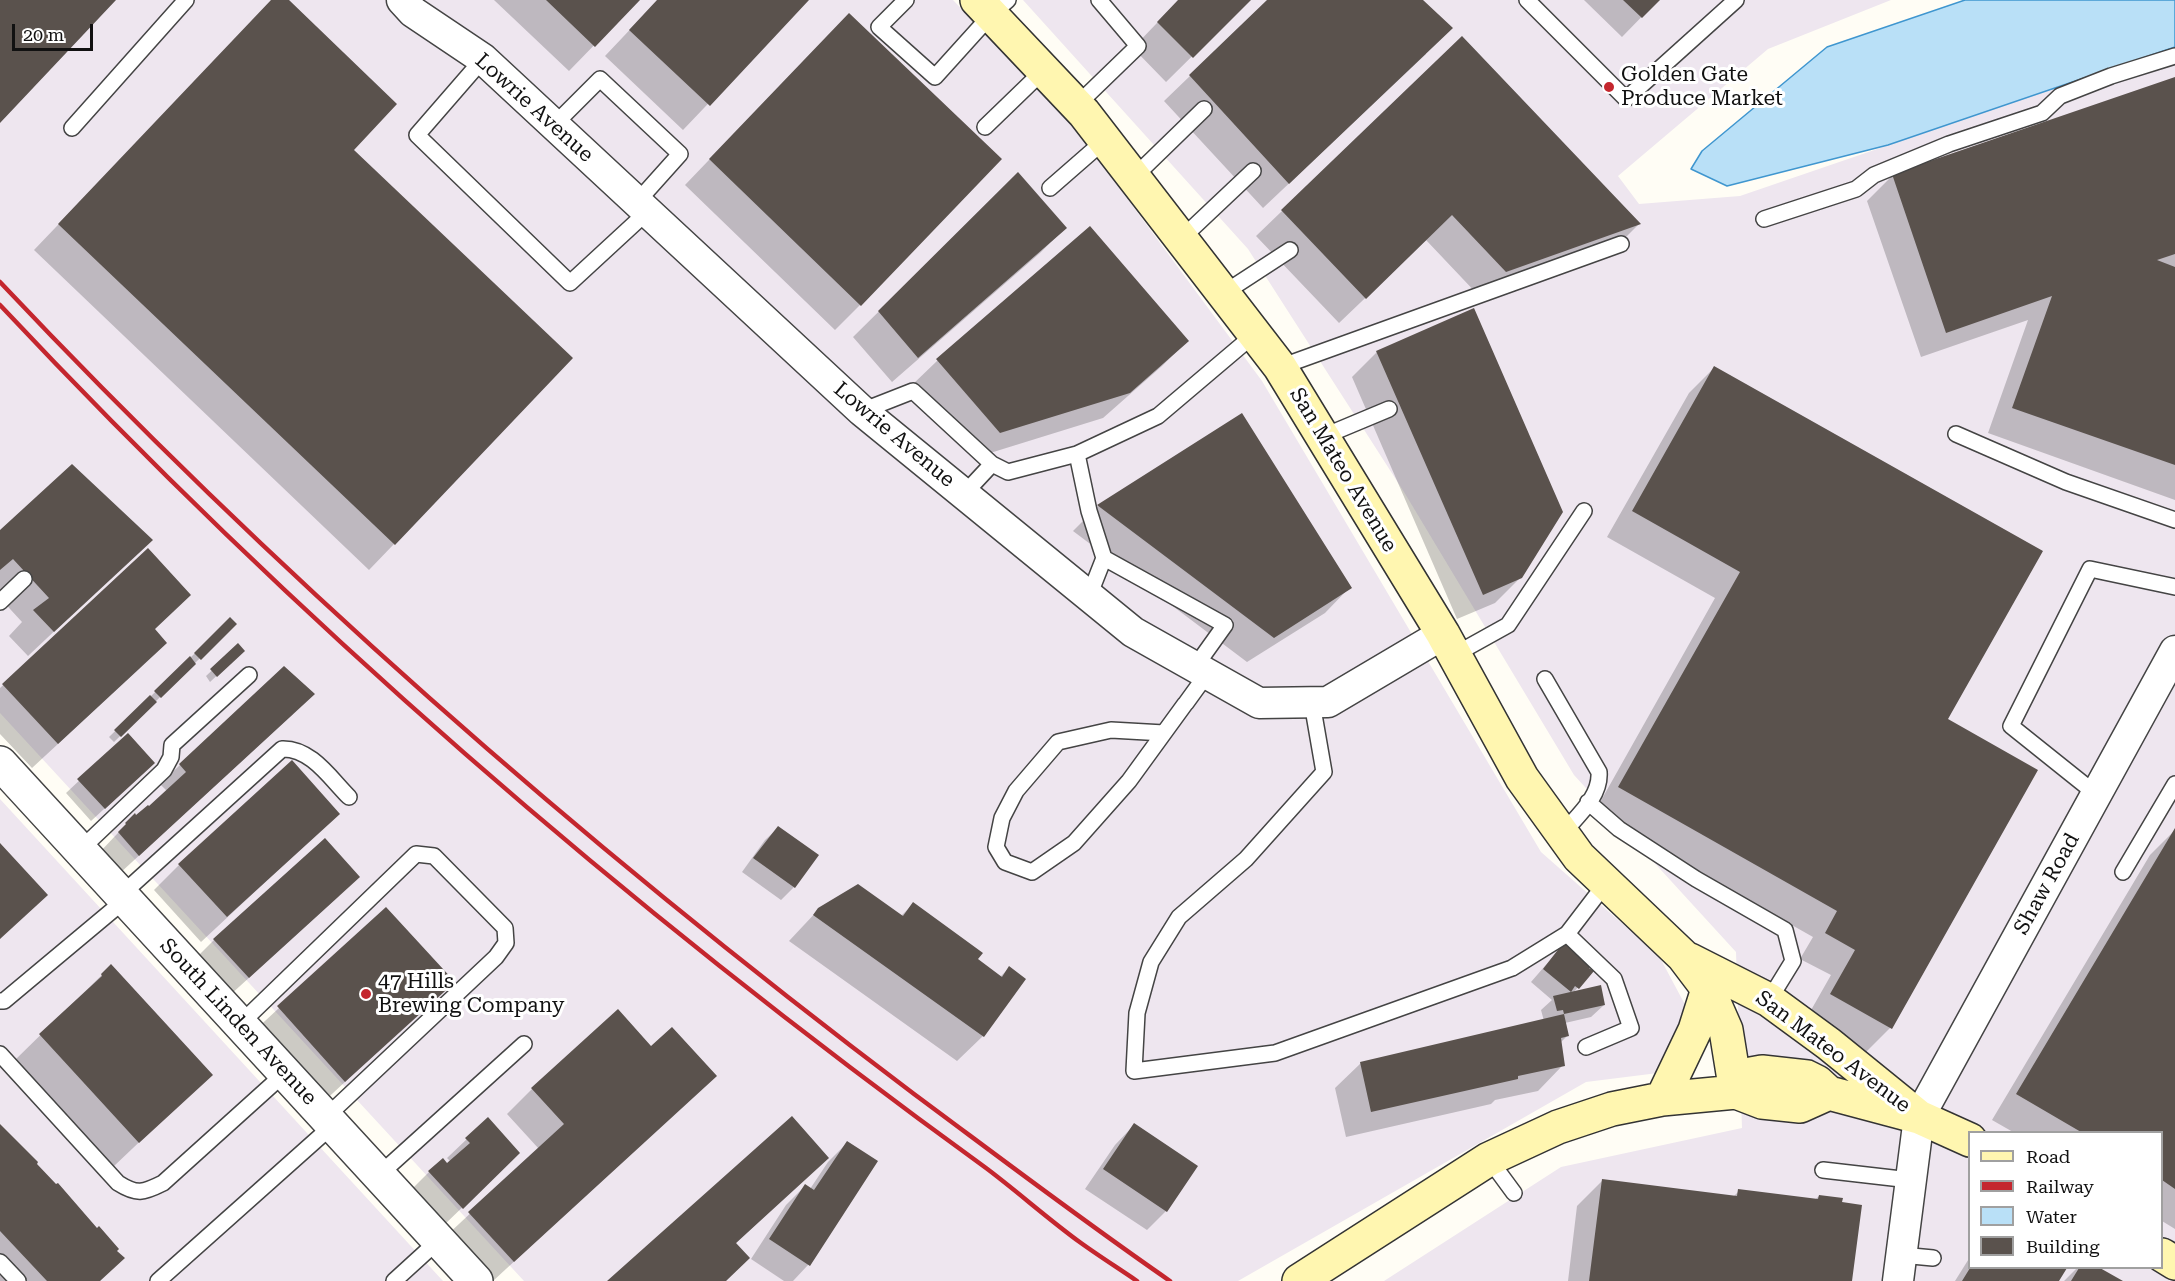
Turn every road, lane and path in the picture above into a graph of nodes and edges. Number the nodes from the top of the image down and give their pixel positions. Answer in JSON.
{"nodes":[{"id":1,"x":186,"y":0,"type":"edge"},
{"id":2,"x":906,"y":0,"type":"edge"},
{"id":3,"x":1098,"y":0,"type":"edge"},
{"id":4,"x":1527,"y":0,"type":"edge"},
{"id":5,"x":1736,"y":0,"type":"edge"},
{"id":6,"x":412,"y":4,"type":"edge"},
{"id":7,"x":992,"y":5,"type":"edge"},
{"id":8,"x":2175,"y":56,"type":"edge"},
{"id":9,"x":483,"y":59,"type":"junction"},
{"id":10,"x":1044,"y":70,"type":"junction"},
{"id":11,"x":1077,"y":105,"type":"junction"},
{"id":12,"x":1204,"y":109,"type":"dead end"},
{"id":13,"x":554,"y":125,"type":"junction"},
{"id":14,"x":985,"y":127,"type":"dead end"},
{"id":15,"x":72,"y":128,"type":"dead end"},
{"id":16,"x":1105,"y":140,"type":"junction"},
{"id":17,"x":1253,"y":171,"type":"dead end"},
{"id":18,"x":1134,"y":177,"type":"junction"},
{"id":19,"x":1050,"y":188,"type":"dead end"},
{"id":20,"x":642,"y":207,"type":"junction"},
{"id":21,"x":1764,"y":219,"type":"dead end"},
{"id":22,"x":1182,"y":238,"type":"junction"},
{"id":23,"x":1621,"y":244,"type":"dead end"},
{"id":24,"x":1290,"y":250,"type":"dead end"},
{"id":25,"x":1224,"y":293,"type":"junction"},
{"id":26,"x":1256,"y":333,"type":"junction"},
{"id":27,"x":1280,"y":367,"type":"junction"},
{"id":28,"x":1389,"y":409,"type":"dead end"},
{"id":29,"x":862,"y":411,"type":"junction"},
{"id":30,"x":1956,"y":434,"type":"dead end"},
{"id":31,"x":1322,"y":437,"type":"junction"},
{"id":32,"x":1077,"y":454,"type":"junction"},
{"id":33,"x":992,"y":464,"type":"junction"},
{"id":34,"x":964,"y":494,"type":"junction"},
{"id":35,"x":1584,"y":511,"type":"dead end"},
{"id":36,"x":2175,"y":520,"type":"edge"},
{"id":37,"x":1104,"y":558,"type":"junction"},
{"id":38,"x":24,"y":579,"type":"dead end"},
{"id":39,"x":2175,"y":587,"type":"edge"},
{"id":40,"x":1089,"y":596,"type":"junction"},
{"id":41,"x":0,"y":602,"type":"edge"},
{"id":42,"x":1449,"y":645,"type":"junction"},
{"id":43,"x":2171,"y":667,"type":"edge"},
{"id":44,"x":1201,"y":670,"type":"junction"},
{"id":45,"x":249,"y":675,"type":"dead end"},
{"id":46,"x":1545,"y":679,"type":"dead end"},
{"id":47,"x":1312,"y":703,"type":"junction"},
{"id":48,"x":1164,"y":733,"type":"junction"},
{"id":49,"x":0,"y":763,"type":"edge"},
{"id":50,"x":2175,"y":784,"type":"edge"},
{"id":51,"x":2096,"y":794,"type":"junction"},
{"id":52,"x":349,"y":797,"type":"dead end"},
{"id":53,"x":1588,"y":802,"type":"junction"},
{"id":54,"x":1562,"y":834,"type":"junction"},
{"id":55,"x":80,"y":849,"type":"junction"},
{"id":56,"x":2123,"y":872,"type":"dead end"},
{"id":57,"x":1606,"y":883,"type":"junction"},
{"id":58,"x":124,"y":897,"type":"junction"},
{"id":59,"x":1567,"y":934,"type":"junction"},
{"id":60,"x":1683,"y":956,"type":"junction"},
{"id":61,"x":1708,"y":988,"type":"junction"},
{"id":62,"x":1770,"y":1000,"type":"junction"},
{"id":63,"x":0,"y":1001,"type":"edge"},
{"id":64,"x":240,"y":1024,"type":"junction"},
{"id":65,"x":524,"y":1044,"type":"dead end"},
{"id":66,"x":1586,"y":1047,"type":"dead end"},
{"id":67,"x":0,"y":1054,"type":"edge"},
{"id":68,"x":285,"y":1073,"type":"junction"},
{"id":69,"x":1736,"y":1092,"type":"junction"},
{"id":70,"x":1662,"y":1099,"type":"junction"},
{"id":71,"x":1919,"y":1117,"type":"junction"},
{"id":72,"x":330,"y":1121,"type":"junction"},
{"id":73,"x":1968,"y":1139,"type":"edge"},
{"id":74,"x":1489,"y":1159,"type":"junction"},
{"id":75,"x":1822,"y":1170,"type":"dead end"},
{"id":76,"x":379,"y":1175,"type":"junction"},
{"id":77,"x":1910,"y":1180,"type":"junction"},
{"id":78,"x":1514,"y":1193,"type":"dead end"},
{"id":79,"x":439,"y":1240,"type":"junction"},
{"id":80,"x":1933,"y":1258,"type":"dead end"},
{"id":81,"x":0,"y":1262,"type":"edge"},
{"id":82,"x":1900,"y":1268,"type":"edge"},
{"id":83,"x":18,"y":1281,"type":"edge"},
{"id":84,"x":158,"y":1281,"type":"edge"},
{"id":85,"x":394,"y":1281,"type":"edge"},
{"id":86,"x":476,"y":1281,"type":"edge"},
{"id":87,"x":1299,"y":1281,"type":"edge"}],
"edges":[{"from":1,"to":15,"type":"lane"},
{"from":2,"to":7,"type":"lane"},
{"from":3,"to":11,"type":"lane"},
{"from":4,"to":5,"type":"lane"},
{"from":6,"to":9,"type":"street","name":"Lowrie Avenue"},
{"from":7,"to":10,"type":"main road","name":"San Mateo Avenue"},
{"from":8,"to":21,"type":"lane"},
{"from":9,"to":13,"type":"street","name":"Lowrie Avenue"},
{"from":9,"to":20,"type":"lane"},
{"from":10,"to":11,"type":"main road","name":"San Mateo Avenue"},
{"from":10,"to":14,"type":"lane"},
{"from":11,"to":16,"type":"main road","name":"San Mateo Avenue"},
{"from":12,"to":18,"type":"lane"},
{"from":13,"to":20,"type":"street","name":"Lowrie Avenue"},
{"from":13,"to":20,"type":"lane"},
{"from":16,"to":18,"type":"main road","name":"San Mateo Avenue"},
{"from":16,"to":19,"type":"lane"},
{"from":17,"to":22,"type":"lane"},
{"from":18,"to":22,"type":"main road","name":"San Mateo Avenue"},
{"from":20,"to":29,"type":"street","name":"Lowrie Avenue"},
{"from":22,"to":25,"type":"main road","name":"San Mateo Avenue"},
{"from":23,"to":27,"type":"lane"},
{"from":24,"to":25,"type":"lane"},
{"from":25,"to":26,"type":"main road","name":"San Mateo Avenue"},
{"from":26,"to":27,"type":"main road","name":"San Mateo Avenue"},
{"from":26,"to":32,"type":"lane"},
{"from":27,"to":31,"type":"main road","name":"San Mateo Avenue"},
{"from":28,"to":31,"type":"lane"},
{"from":29,"to":33,"type":"lane"},
{"from":29,"to":34,"type":"street","name":"Lowrie Avenue"},
{"from":30,"to":36,"type":"lane"},
{"from":31,"to":42,"type":"main road","name":"San Mateo Avenue"},
{"from":32,"to":33,"type":"lane"},
{"from":32,"to":37,"type":"lane"},
{"from":33,"to":34,"type":"lane"},
{"from":34,"to":40,"type":"street","name":"Lowrie Avenue"},
{"from":35,"to":42,"type":"lane"},
{"from":37,"to":40,"type":"lane"},
{"from":37,"to":44,"type":"lane"},
{"from":38,"to":41,"type":"lane"},
{"from":39,"to":51,"type":"lane"},
{"from":40,"to":44,"type":"street","name":"Lowrie Avenue"},
{"from":42,"to":47,"type":"street","name":"Lowrie Avenue"},
{"from":42,"to":54,"type":"main road","name":"San Mateo Avenue"},
{"from":43,"to":51,"type":"street","name":"Shaw Road"},
{"from":44,"to":47,"type":"street","name":"Lowrie Avenue"},
{"from":44,"to":48,"type":"lane"},
{"from":45,"to":55,"type":"lane"},
{"from":46,"to":53,"type":"lane"},
{"from":47,"to":59,"type":"lane"},
{"from":48,"to":48,"type":"lane"},
{"from":49,"to":55,"type":"street","name":"South Linden Avenue"},
{"from":50,"to":56,"type":"lane"},
{"from":51,"to":71,"type":"street","name":"Shaw Road"},
{"from":52,"to":58,"type":"lane"},
{"from":53,"to":54,"type":"lane"},
{"from":53,"to":62,"type":"lane"},
{"from":54,"to":57,"type":"main road","name":"San Mateo Avenue"},
{"from":55,"to":58,"type":"street","name":"South Linden Avenue"},
{"from":57,"to":59,"type":"lane"},
{"from":57,"to":60,"type":"main road","name":"San Mateo Avenue"},
{"from":58,"to":63,"type":"lane"},
{"from":58,"to":64,"type":"street","name":"South Linden Avenue"},
{"from":59,"to":66,"type":"lane"},
{"from":60,"to":61,"type":"main road","name":"San Mateo Avenue"},
{"from":60,"to":62,"type":"main road","name":"San Mateo Avenue"},
{"from":61,"to":69,"type":"main road","name":"San Mateo Avenue"},
{"from":61,"to":70,"type":"main road"},
{"from":62,"to":71,"type":"main road","name":"San Mateo Avenue"},
{"from":64,"to":68,"type":"street","name":"South Linden Avenue"},
{"from":64,"to":72,"type":"lane"},
{"from":65,"to":76,"type":"lane"},
{"from":67,"to":68,"type":"lane"},
{"from":68,"to":72,"type":"street","name":"South Linden Avenue"},
{"from":69,"to":70,"type":"main road"},
{"from":69,"to":71,"type":"main road","name":"San Mateo Avenue"},
{"from":70,"to":74,"type":"main road"},
{"from":71,"to":73,"type":"main road","name":"San Mateo Avenue"},
{"from":71,"to":77,"type":"street"},
{"from":72,"to":76,"type":"street","name":"South Linden Avenue"},
{"from":72,"to":84,"type":"lane"},
{"from":74,"to":78,"type":"lane"},
{"from":74,"to":87,"type":"main road"},
{"from":75,"to":77,"type":"lane"},
{"from":76,"to":79,"type":"street","name":"South Linden Avenue"},
{"from":77,"to":82,"type":"street"},
{"from":79,"to":85,"type":"lane"},
{"from":79,"to":86,"type":"street","name":"South Linden Avenue"},
{"from":80,"to":82,"type":"lane"},
{"from":81,"to":83,"type":"lane"}]}
